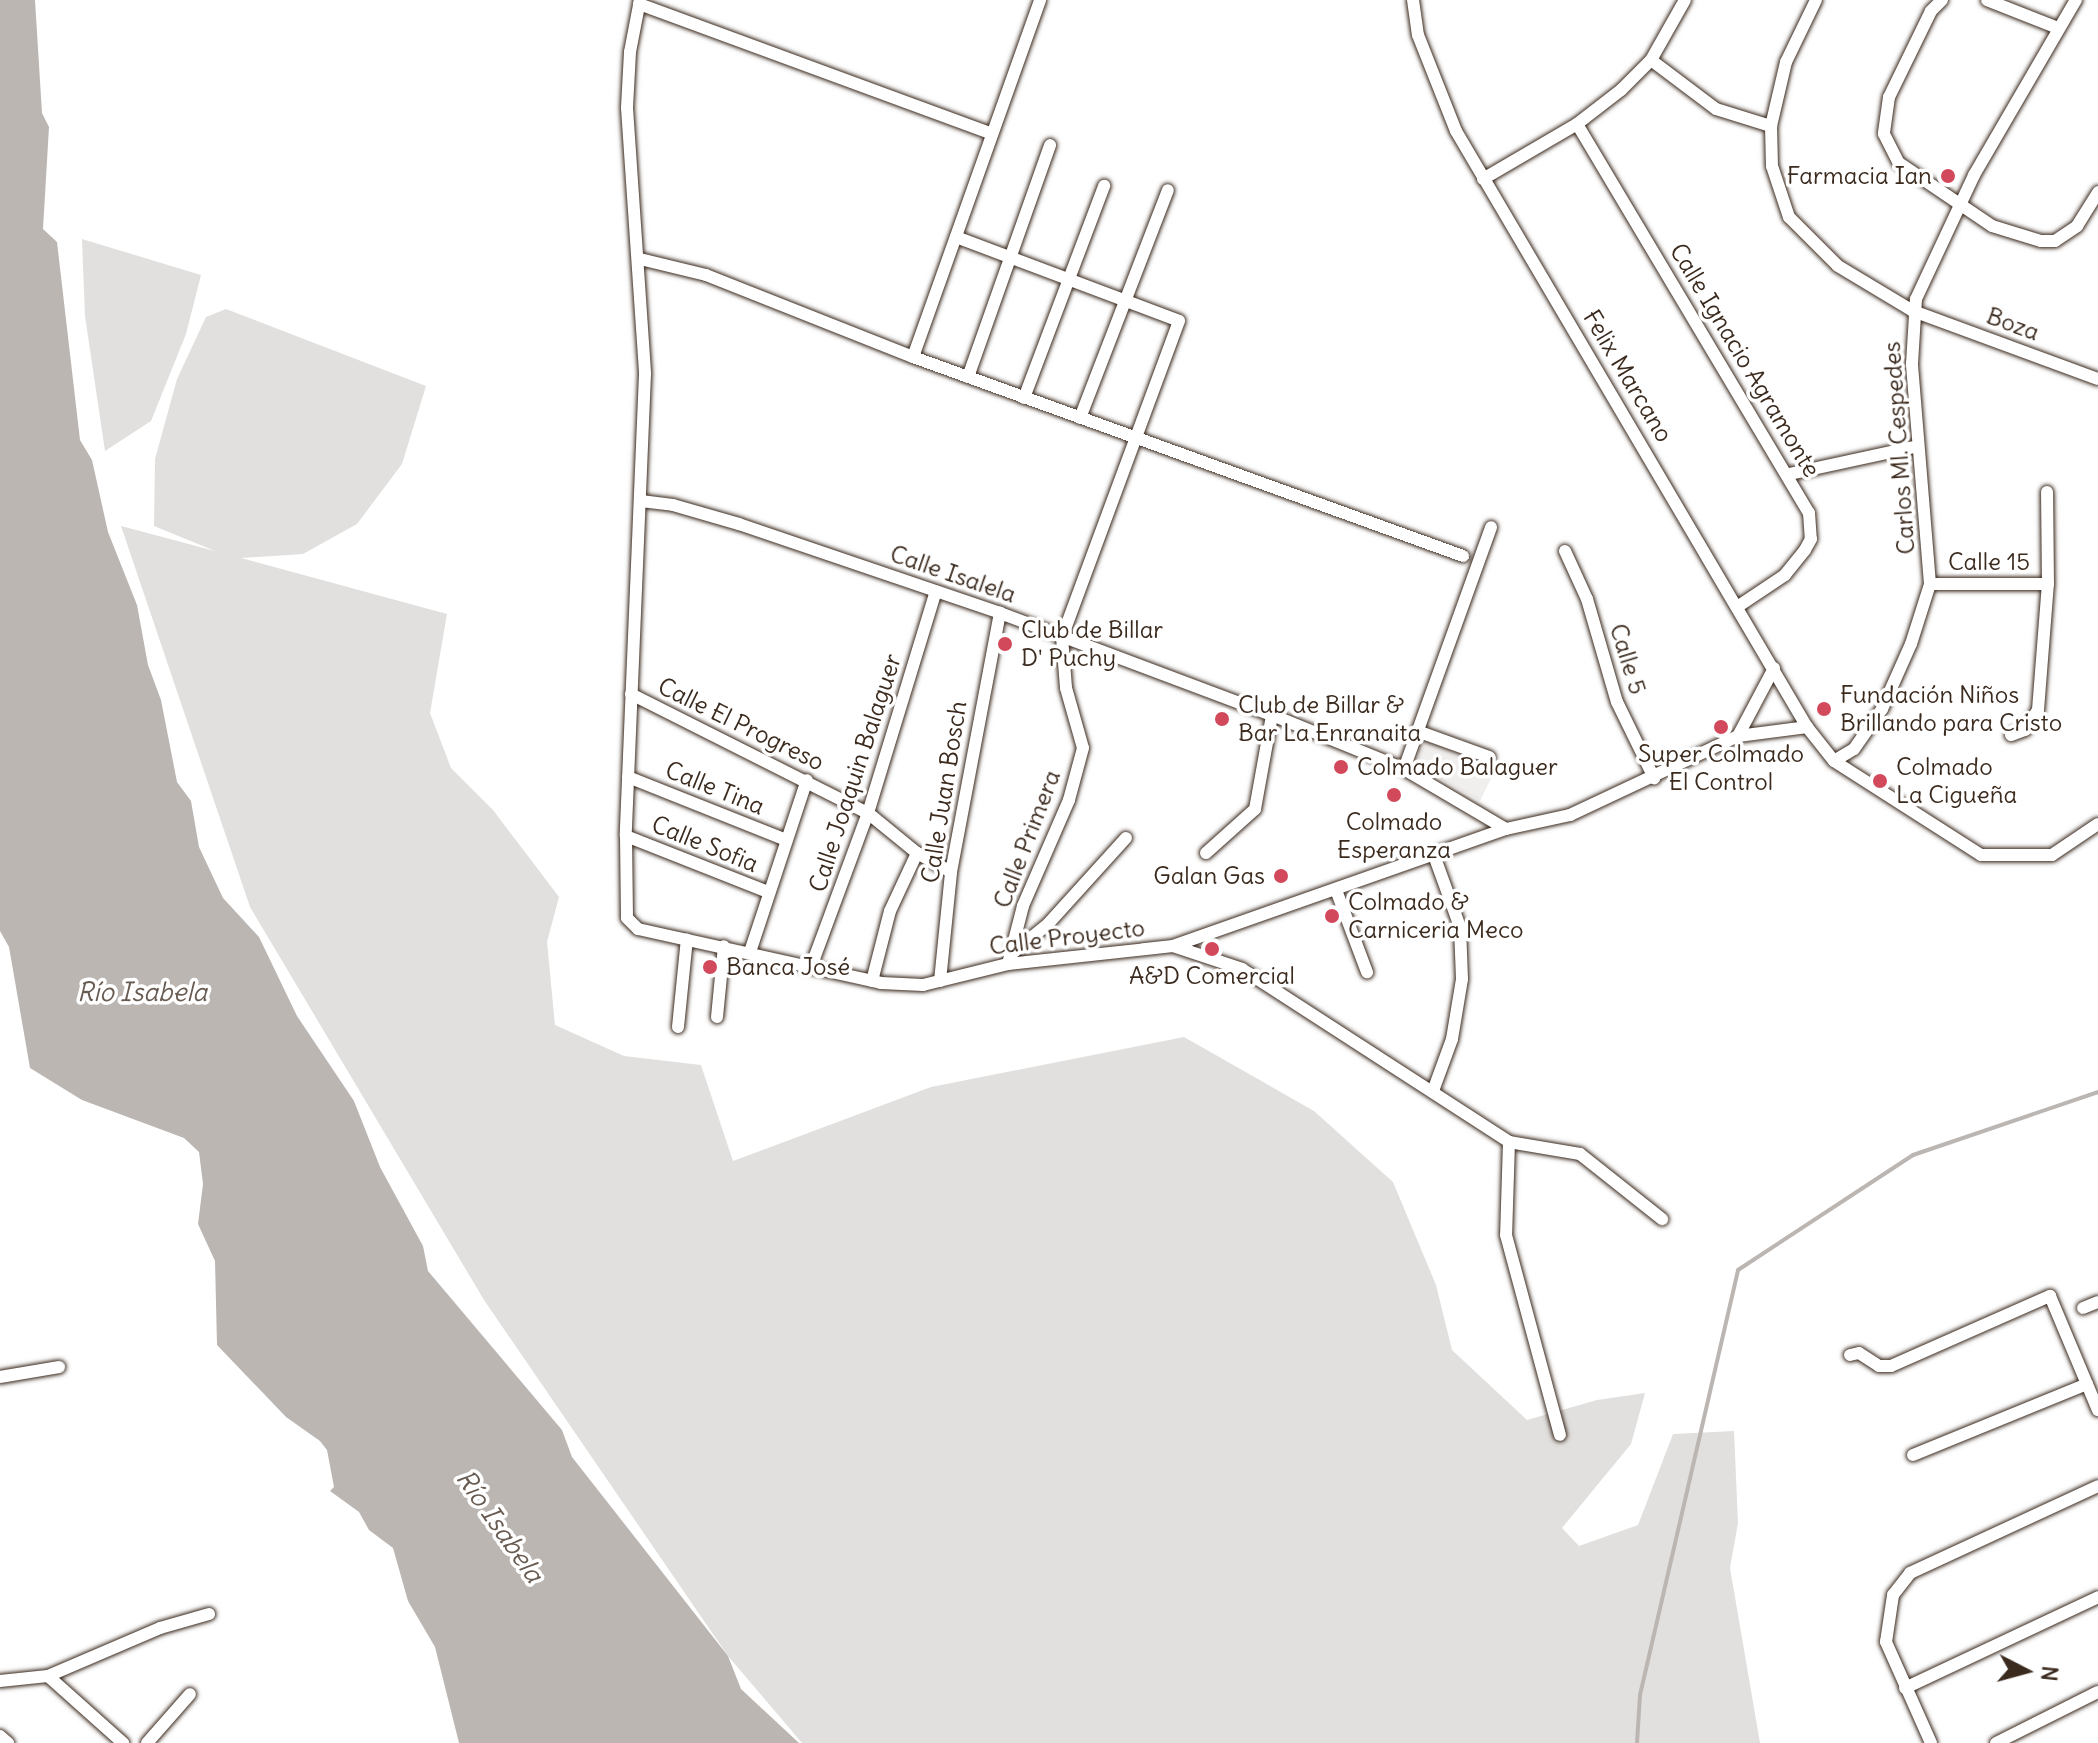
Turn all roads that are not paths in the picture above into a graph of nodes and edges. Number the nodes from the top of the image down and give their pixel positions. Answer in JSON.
{"nodes":[{"id":1,"x":1040,"y":0,"type":"edge"},
{"id":2,"x":1413,"y":0,"type":"edge"},
{"id":3,"x":1685,"y":0,"type":"edge"},
{"id":4,"x":1816,"y":0,"type":"edge"},
{"id":5,"x":1942,"y":0,"type":"edge"},
{"id":6,"x":1987,"y":0,"type":"edge"},
{"id":7,"x":2076,"y":0,"type":"edge"},
{"id":8,"x":640,"y":2,"type":"edge"},
{"id":9,"x":2058,"y":28,"type":"junction"},
{"id":10,"x":1651,"y":60,"type":"junction"},
{"id":11,"x":1577,"y":124,"type":"junction"},
{"id":12,"x":1771,"y":126,"type":"junction"},
{"id":13,"x":990,"y":133,"type":"junction"},
{"id":14,"x":1050,"y":145,"type":"dead end"},
{"id":15,"x":1483,"y":179,"type":"junction"},
{"id":16,"x":1104,"y":186,"type":"dead end"},
{"id":17,"x":1168,"y":190,"type":"dead end"},
{"id":18,"x":2098,"y":192,"type":"edge"},
{"id":19,"x":1959,"y":206,"type":"junction"},
{"id":20,"x":956,"y":237,"type":"junction"},
{"id":21,"x":1011,"y":258,"type":"junction"},
{"id":22,"x":640,"y":259,"type":"junction"},
{"id":23,"x":1069,"y":280,"type":"junction"},
{"id":24,"x":1127,"y":301,"type":"junction"},
{"id":25,"x":1913,"y":311,"type":"junction"},
{"id":26,"x":913,"y":357,"type":"junction"},
{"id":27,"x":968,"y":377,"type":"junction"},
{"id":28,"x":2098,"y":379,"type":"edge"},
{"id":29,"x":1024,"y":398,"type":"junction"},
{"id":30,"x":1080,"y":418,"type":"junction"},
{"id":31,"x":1133,"y":438,"type":"junction"},
{"id":32,"x":1918,"y":446,"type":"junction"},
{"id":33,"x":1789,"y":474,"type":"junction"},
{"id":34,"x":2047,"y":492,"type":"dead end"},
{"id":35,"x":641,"y":501,"type":"junction"},
{"id":36,"x":1491,"y":527,"type":"dead end"},
{"id":37,"x":1565,"y":551,"type":"dead end"},
{"id":38,"x":1463,"y":556,"type":"dead end"},
{"id":39,"x":1930,"y":584,"type":"junction"},
{"id":40,"x":2048,"y":584,"type":"junction"},
{"id":41,"x":936,"y":591,"type":"junction"},
{"id":42,"x":1740,"y":605,"type":"junction"},
{"id":43,"x":1000,"y":613,"type":"junction"},
{"id":44,"x":1062,"y":637,"type":"junction"},
{"id":45,"x":1774,"y":668,"type":"junction"},
{"id":46,"x":631,"y":694,"type":"junction"},
{"id":47,"x":1272,"y":715,"type":"junction"},
{"id":48,"x":1807,"y":727,"type":"junction"},
{"id":49,"x":1417,"y":731,"type":"junction"},
{"id":50,"x":2011,"y":735,"type":"dead end"},
{"id":51,"x":1738,"y":736,"type":"junction"},
{"id":52,"x":1489,"y":757,"type":"dead end"},
{"id":53,"x":1834,"y":761,"type":"junction"},
{"id":54,"x":1404,"y":769,"type":"junction"},
{"id":55,"x":628,"y":777,"type":"junction"},
{"id":56,"x":1654,"y":778,"type":"junction"},
{"id":57,"x":807,"y":780,"type":"junction"},
{"id":58,"x":868,"y":813,"type":"junction"},
{"id":59,"x":2098,"y":824,"type":"edge"},
{"id":60,"x":1506,"y":829,"type":"junction"},
{"id":61,"x":626,"y":836,"type":"junction"},
{"id":62,"x":1126,"y":838,"type":"dead end"},
{"id":63,"x":786,"y":840,"type":"junction"},
{"id":64,"x":917,"y":853,"type":"junction"},
{"id":65,"x":1206,"y":853,"type":"dead end"},
{"id":66,"x":1434,"y":855,"type":"junction"},
{"id":67,"x":951,"y":872,"type":"junction"},
{"id":68,"x":1336,"y":890,"type":"junction"},
{"id":69,"x":768,"y":892,"type":"junction"},
{"id":70,"x":687,"y":939,"type":"junction"},
{"id":71,"x":724,"y":946,"type":"junction"},
{"id":72,"x":1173,"y":946,"type":"junction"},
{"id":73,"x":750,"y":952,"type":"junction"},
{"id":74,"x":1009,"y":959,"type":"junction"},
{"id":75,"x":811,"y":967,"type":"junction"},
{"id":76,"x":1367,"y":972,"type":"dead end"},
{"id":77,"x":872,"y":981,"type":"junction"},
{"id":78,"x":940,"y":981,"type":"junction"},
{"id":79,"x":717,"y":1017,"type":"dead end"},
{"id":80,"x":678,"y":1027,"type":"dead end"},
{"id":81,"x":1433,"y":1091,"type":"junction"},
{"id":82,"x":1509,"y":1142,"type":"junction"},
{"id":83,"x":1662,"y":1219,"type":"dead end"},
{"id":84,"x":2098,"y":1302,"type":"edge"},
{"id":85,"x":2083,"y":1308,"type":"dead end"},
{"id":86,"x":1850,"y":1355,"type":"dead end"},
{"id":87,"x":59,"y":1367,"type":"dead end"},
{"id":88,"x":0,"y":1377,"type":"edge"},
{"id":89,"x":2087,"y":1384,"type":"junction"},
{"id":90,"x":2098,"y":1410,"type":"edge"},
{"id":91,"x":1560,"y":1435,"type":"dead end"},
{"id":92,"x":1913,"y":1455,"type":"dead end"},
{"id":93,"x":2098,"y":1486,"type":"edge"},
{"id":94,"x":2098,"y":1597,"type":"edge"},
{"id":95,"x":209,"y":1614,"type":"dead end"},
{"id":96,"x":48,"y":1676,"type":"junction"},
{"id":97,"x":0,"y":1681,"type":"edge"},
{"id":98,"x":1905,"y":1688,"type":"junction"},
{"id":99,"x":2098,"y":1692,"type":"edge"},
{"id":100,"x":190,"y":1694,"type":"dead end"},
{"id":101,"x":0,"y":1736,"type":"edge"},
{"id":102,"x":8,"y":1743,"type":"edge"},
{"id":103,"x":123,"y":1743,"type":"edge"},
{"id":104,"x":147,"y":1743,"type":"edge"},
{"id":105,"x":1931,"y":1743,"type":"edge"},
{"id":106,"x":1996,"y":1743,"type":"edge"}],
"edges":[{"from":1,"to":13,"type":"street"},
{"from":2,"to":15,"type":"street","name":"Felix Marcano"},
{"from":3,"to":10,"type":"street"},
{"from":4,"to":12,"type":"street","name":"Boza"},
{"from":5,"to":19,"type":"street"},
{"from":6,"to":9,"type":"street"},
{"from":7,"to":9,"type":"street","name":"Carlos Ml. Cespedes"},
{"from":8,"to":13,"type":"street"},
{"from":8,"to":22,"type":"street"},
{"from":9,"to":19,"type":"street","name":"Carlos Ml. Cespedes"},
{"from":10,"to":11,"type":"street"},
{"from":10,"to":12,"type":"street"},
{"from":11,"to":15,"type":"street"},
{"from":11,"to":33,"type":"street","name":"Calle Ignacio Agramonte"},
{"from":12,"to":25,"type":"street","name":"Boza"},
{"from":13,"to":20,"type":"street"},
{"from":14,"to":21,"type":"street"},
{"from":15,"to":42,"type":"street","name":"Felix Marcano"},
{"from":16,"to":23,"type":"street"},
{"from":17,"to":24,"type":"street"},
{"from":18,"to":19,"type":"street"},
{"from":19,"to":25,"type":"street","name":"Carlos Ml. Cespedes"},
{"from":20,"to":21,"type":"street"},
{"from":20,"to":26,"type":"street"},
{"from":21,"to":23,"type":"street"},
{"from":21,"to":27,"type":"street"},
{"from":22,"to":26,"type":"street"},
{"from":22,"to":35,"type":"street"},
{"from":23,"to":24,"type":"street"},
{"from":23,"to":29,"type":"street"},
{"from":24,"to":30,"type":"street"},
{"from":24,"to":31,"type":"street"},
{"from":25,"to":28,"type":"street","name":"Boza"},
{"from":25,"to":32,"type":"street","name":"Carlos Ml. Cespedes"},
{"from":26,"to":27,"type":"street"},
{"from":27,"to":29,"type":"street"},
{"from":29,"to":30,"type":"street"},
{"from":30,"to":31,"type":"street"},
{"from":31,"to":38,"type":"street"},
{"from":31,"to":44,"type":"street"},
{"from":32,"to":33,"type":"street"},
{"from":32,"to":39,"type":"street","name":"Carlos Ml. Cespedes"},
{"from":33,"to":42,"type":"street","name":"Calle Ignacio Agramonte"},
{"from":34,"to":40,"type":"street"},
{"from":35,"to":41,"type":"street","name":"Calle Isalela"},
{"from":35,"to":46,"type":"street"},
{"from":36,"to":49,"type":"street"},
{"from":37,"to":56,"type":"street","name":"Calle 5"},
{"from":39,"to":40,"type":"street","name":"Calle 15"},
{"from":39,"to":53,"type":"street","name":"Carlos Ml. Cespedes"},
{"from":40,"to":50,"type":"street"},
{"from":41,"to":43,"type":"street","name":"Calle Isalela"},
{"from":41,"to":58,"type":"street","name":"Calle Joaquin Balaguer"},
{"from":42,"to":45,"type":"street","name":"Felix Marcano"},
{"from":43,"to":44,"type":"street","name":"Calle Isalela"},
{"from":43,"to":67,"type":"street","name":"Calle Juan Bosch"},
{"from":44,"to":47,"type":"street","name":"Calle Isalela"},
{"from":44,"to":74,"type":"street","name":"Calle Primera"},
{"from":45,"to":48,"type":"street","name":"Felix Marcano"},
{"from":45,"to":51,"type":"street"},
{"from":46,"to":55,"type":"street"},
{"from":46,"to":57,"type":"street","name":"Calle El Progreso"},
{"from":47,"to":54,"type":"street","name":"Calle Isalela"},
{"from":47,"to":65,"type":"street"},
{"from":48,"to":51,"type":"street","name":"Calle Proyecto"},
{"from":48,"to":53,"type":"street","name":"Felix Marcano"},
{"from":49,"to":52,"type":"street"},
{"from":49,"to":54,"type":"street"},
{"from":51,"to":56,"type":"street","name":"Calle Proyecto"},
{"from":53,"to":59,"type":"street","name":"Felix Marcano"},
{"from":54,"to":60,"type":"street","name":"Calle Isalela"},
{"from":55,"to":61,"type":"street"},
{"from":55,"to":63,"type":"street","name":"Calle Tina"},
{"from":56,"to":60,"type":"street","name":"Calle Proyecto"},
{"from":57,"to":58,"type":"street","name":"Calle El Progreso"},
{"from":57,"to":63,"type":"street"},
{"from":58,"to":64,"type":"street","name":"Calle El Progreso"},
{"from":58,"to":75,"type":"street","name":"Calle Joaquin Balaguer"},
{"from":60,"to":66,"type":"street","name":"Calle Proyecto"},
{"from":61,"to":69,"type":"street","name":"Calle Sofia"},
{"from":61,"to":70,"type":"street","name":"Calle Proyecto"},
{"from":62,"to":74,"type":"street"},
{"from":63,"to":69,"type":"street"},
{"from":64,"to":67,"type":"street","name":"Calle El Progreso"},
{"from":64,"to":77,"type":"street"},
{"from":66,"to":68,"type":"street","name":"Calle Proyecto"},
{"from":66,"to":81,"type":"street"},
{"from":67,"to":78,"type":"street","name":"Calle Juan Bosch"},
{"from":68,"to":72,"type":"street","name":"Calle Proyecto"},
{"from":68,"to":76,"type":"street"},
{"from":69,"to":73,"type":"street"},
{"from":70,"to":71,"type":"street","name":"Calle Proyecto"},
{"from":70,"to":80,"type":"street"},
{"from":71,"to":73,"type":"street","name":"Calle Proyecto"},
{"from":71,"to":79,"type":"street"},
{"from":72,"to":74,"type":"street","name":"Calle Proyecto"},
{"from":72,"to":81,"type":"street"},
{"from":73,"to":75,"type":"street","name":"Calle Proyecto"},
{"from":74,"to":78,"type":"street","name":"Calle Proyecto"},
{"from":75,"to":77,"type":"street","name":"Calle Proyecto"},
{"from":77,"to":78,"type":"street","name":"Calle Proyecto"},
{"from":81,"to":82,"type":"street"},
{"from":82,"to":83,"type":"street"},
{"from":82,"to":91,"type":"street"},
{"from":84,"to":85,"type":"street"},
{"from":86,"to":89,"type":"street"},
{"from":87,"to":88,"type":"street"},
{"from":89,"to":90,"type":"street"},
{"from":89,"to":92,"type":"street"},
{"from":93,"to":98,"type":"street"},
{"from":94,"to":98,"type":"street"},
{"from":95,"to":96,"type":"street"},
{"from":96,"to":97,"type":"street"},
{"from":96,"to":103,"type":"street"},
{"from":98,"to":105,"type":"street"},
{"from":99,"to":106,"type":"street"},
{"from":100,"to":104,"type":"street"},
{"from":101,"to":102,"type":"street"}]}
